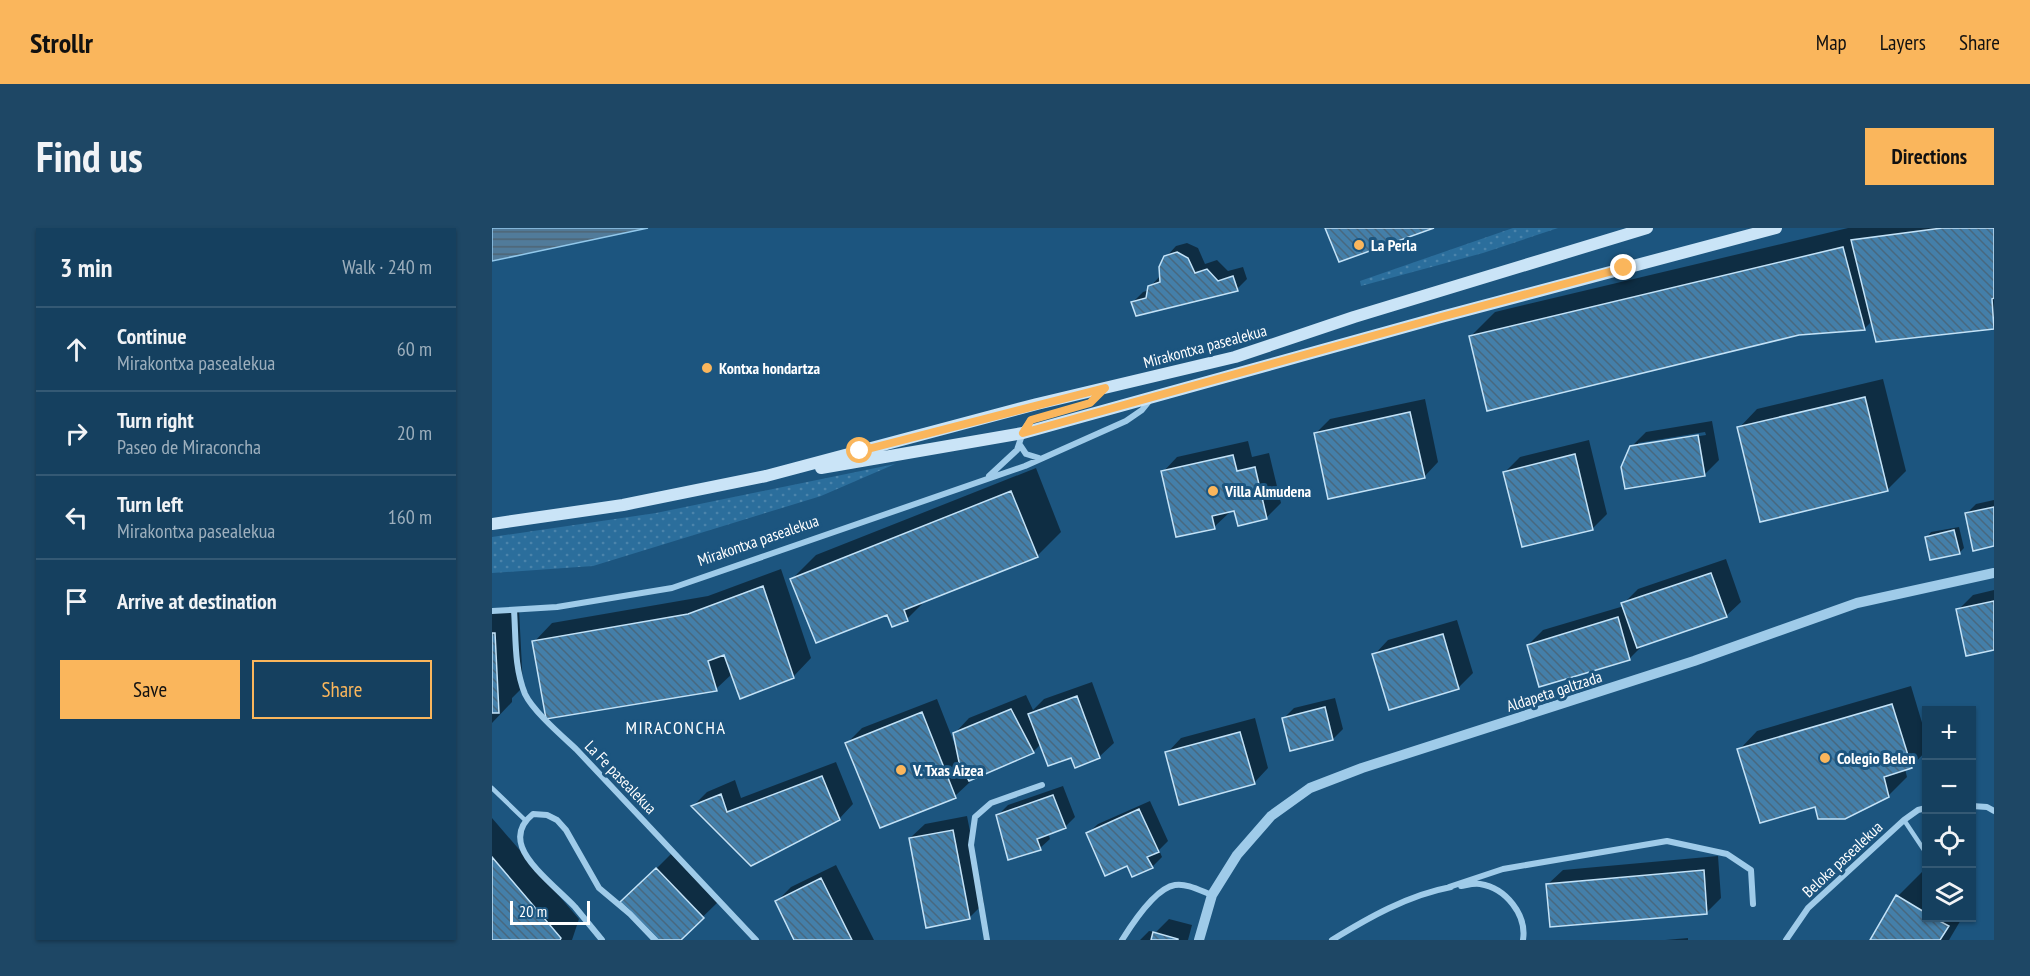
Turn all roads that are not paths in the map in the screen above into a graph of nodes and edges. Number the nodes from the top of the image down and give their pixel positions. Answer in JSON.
{"nodes":[{"id":1,"x":1647,"y":228,"type":"edge"},
{"id":2,"x":1776,"y":228,"type":"edge"},
{"id":3,"x":1105,"y":388,"type":"junction"},
{"id":4,"x":1152,"y":397,"type":"junction"},
{"id":5,"x":1022,"y":439,"type":"junction"},
{"id":6,"x":1042,"y":458,"type":"junction"},
{"id":7,"x":766,"y":476,"type":"junction"},
{"id":8,"x":986,"y":479,"type":"junction"},
{"id":9,"x":492,"y":524,"type":"edge"},
{"id":10,"x":1994,"y":573,"type":"edge"},
{"id":11,"x":514,"y":610,"type":"junction"},
{"id":12,"x":492,"y":611,"type":"edge"},
{"id":13,"x":1042,"y":785,"type":"dead end"},
{"id":14,"x":492,"y":788,"type":"edge"},
{"id":15,"x":1976,"y":806,"type":"edge"},
{"id":16,"x":1922,"y":809,"type":"edge"},
{"id":17,"x":1994,"y":811,"type":"edge"},
{"id":18,"x":525,"y":820,"type":"junction"},
{"id":19,"x":1904,"y":820,"type":"junction"},
{"id":20,"x":1922,"y":847,"type":"edge"},
{"id":21,"x":1449,"y":887,"type":"junction"},
{"id":22,"x":1212,"y":895,"type":"junction"},
{"id":23,"x":1753,"y":904,"type":"dead end"},
{"id":24,"x":602,"y":940,"type":"edge"},
{"id":25,"x":655,"y":940,"type":"edge"},
{"id":26,"x":756,"y":940,"type":"edge"},
{"id":27,"x":987,"y":940,"type":"edge"},
{"id":28,"x":1122,"y":940,"type":"edge"},
{"id":29,"x":1199,"y":940,"type":"edge"},
{"id":30,"x":1332,"y":940,"type":"edge"},
{"id":31,"x":1523,"y":940,"type":"edge"},
{"id":32,"x":1786,"y":940,"type":"edge"}],
"edges":[{"from":1,"to":3,"type":"main road","name":"Mirakontxa pasealekua"},
{"from":2,"to":4,"type":"main road","name":"Mirakontxa pasealekua"},
{"from":3,"to":5,"type":"street"},
{"from":3,"to":7,"type":"main road","name":"Mirakontxa pasealekua"},
{"from":4,"to":5,"type":"main road","name":"Mirakontxa pasealekua"},
{"from":4,"to":6,"type":"street","name":"Mirakontxa pasealekua"},
{"from":5,"to":6,"type":"street"},
{"from":5,"to":7,"type":"main road","name":"Mirakontxa pasealekua"},
{"from":5,"to":8,"type":"street"},
{"from":6,"to":8,"type":"street","name":"Mirakontxa pasealekua"},
{"from":7,"to":9,"type":"main road","name":"Mirakontxa pasealekua"},
{"from":8,"to":11,"type":"street","name":"Mirakontxa pasealekua"},
{"from":10,"to":22,"type":"street","name":"Aldapeta galtzada"},
{"from":11,"to":12,"type":"street","name":"Mirakontxa pasealekua"},
{"from":11,"to":26,"type":"street","name":"La Fe pasealekua"},
{"from":13,"to":27,"type":"street"},
{"from":14,"to":18,"type":"lane"},
{"from":15,"to":17,"type":"street"},
{"from":16,"to":19,"type":"street","name":"Beloka pasealekua"},
{"from":18,"to":24,"type":"street"},
{"from":18,"to":25,"type":"street"},
{"from":19,"to":20,"type":"lane"},
{"from":19,"to":32,"type":"street","name":"Beloka pasealekua"},
{"from":21,"to":23,"type":"street"},
{"from":21,"to":30,"type":"street"},
{"from":21,"to":31,"type":"street"},
{"from":22,"to":28,"type":"street"},
{"from":22,"to":29,"type":"street","name":"Aldapeta galtzada"}]}
